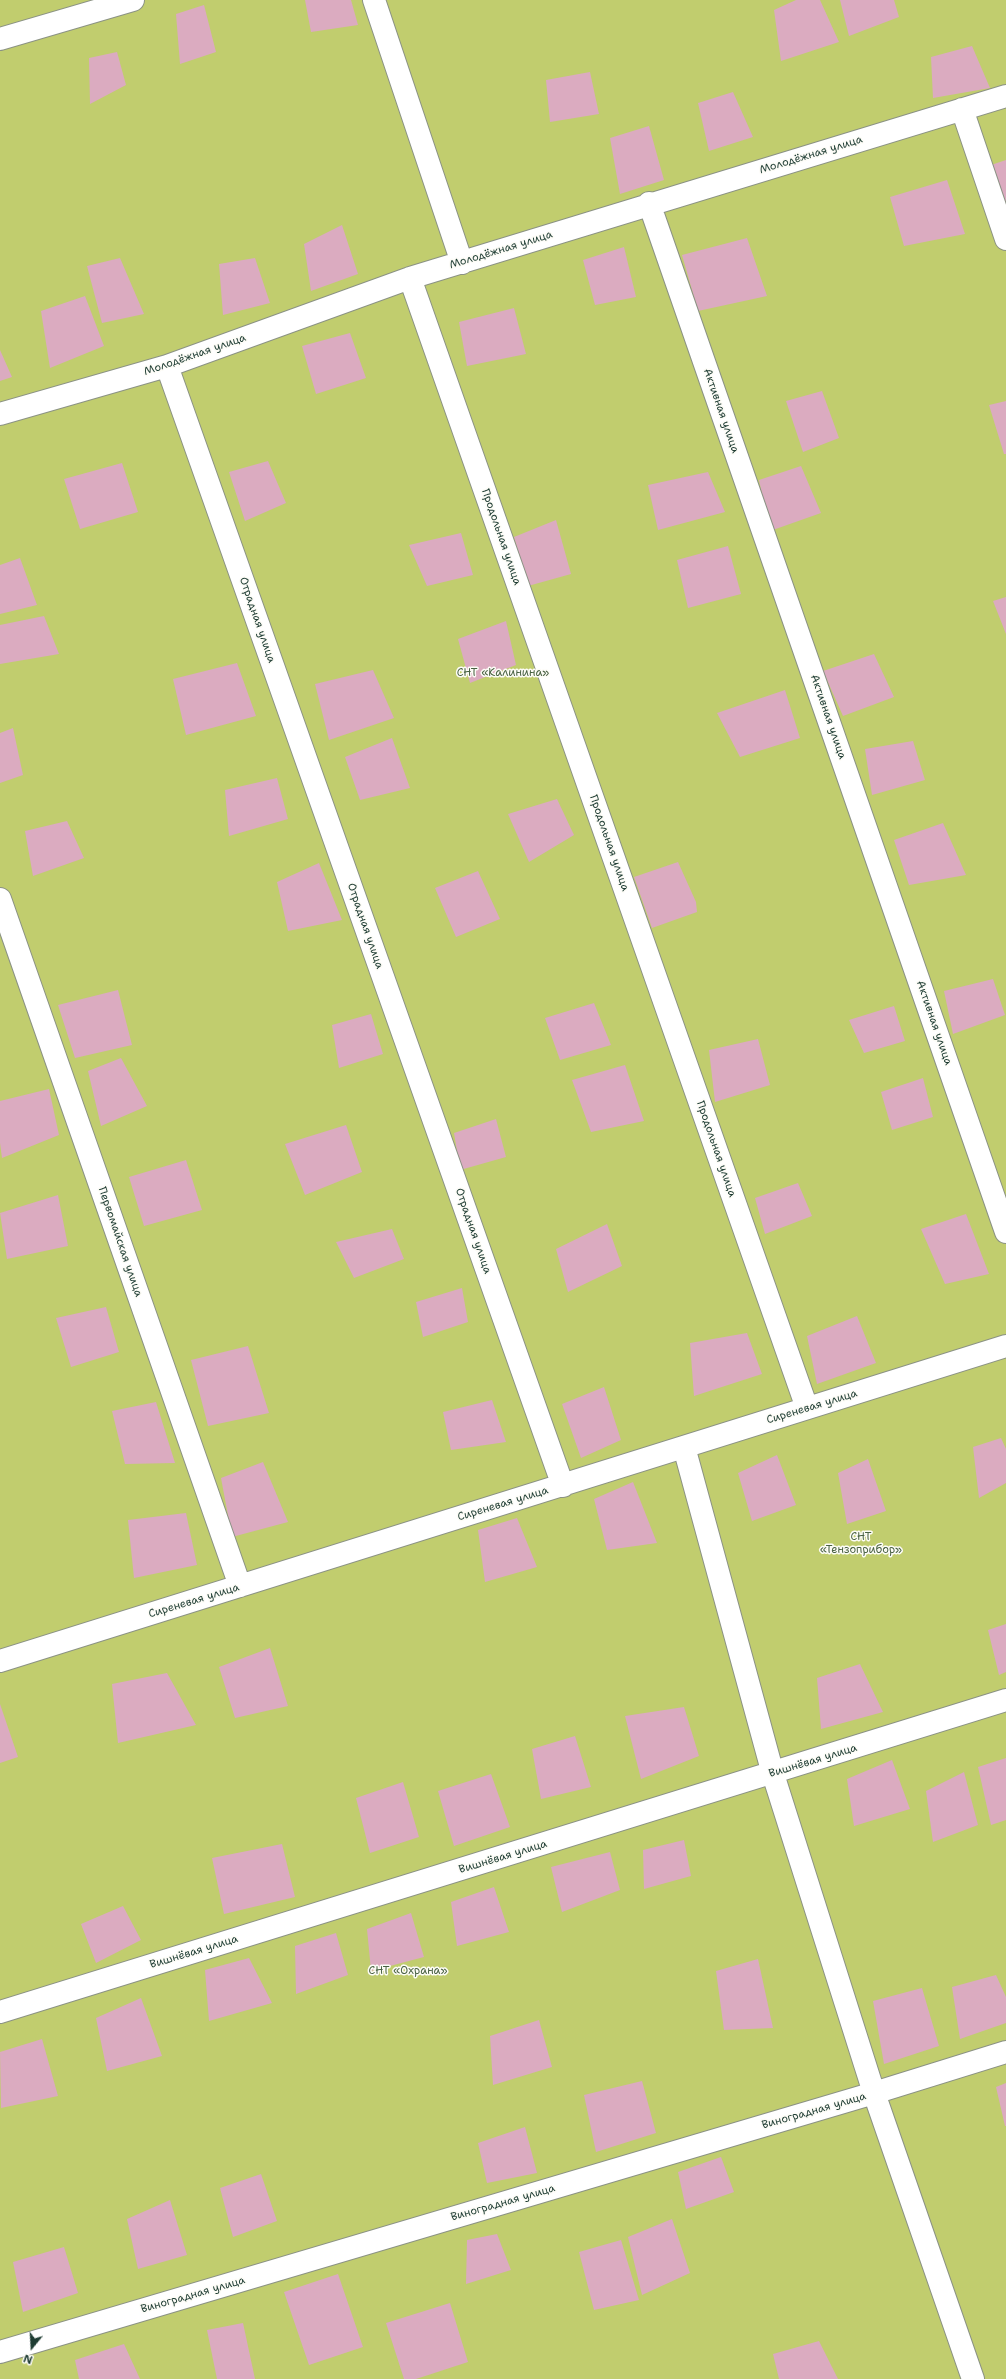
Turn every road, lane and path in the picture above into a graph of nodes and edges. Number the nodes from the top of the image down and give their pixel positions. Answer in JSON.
{"nodes":[{"id":1,"x":133,"y":0,"type":"edge"},
{"id":2,"x":374,"y":0,"type":"edge"},
{"id":3,"x":0,"y":39,"type":"edge"},
{"id":4,"x":1006,"y":96,"type":"edge"},
{"id":5,"x":962,"y":109,"type":"junction"},
{"id":6,"x":649,"y":203,"type":"junction"},
{"id":7,"x":1006,"y":239,"type":"edge"},
{"id":8,"x":462,"y":262,"type":"junction"},
{"id":9,"x":410,"y":278,"type":"junction"},
{"id":10,"x":167,"y":366,"type":"junction"},
{"id":11,"x":0,"y":414,"type":"edge"},
{"id":12,"x":0,"y":899,"type":"edge"},
{"id":13,"x":1006,"y":1232,"type":"edge"},
{"id":14,"x":1006,"y":1346,"type":"edge"},
{"id":15,"x":807,"y":1408,"type":"junction"},
{"id":16,"x":684,"y":1446,"type":"junction"},
{"id":17,"x":563,"y":1486,"type":"junction"},
{"id":18,"x":240,"y":1586,"type":"junction"},
{"id":19,"x":0,"y":1661,"type":"edge"},
{"id":20,"x":1006,"y":1700,"type":"edge"},
{"id":21,"x":773,"y":1774,"type":"junction"},
{"id":22,"x":0,"y":2012,"type":"edge"},
{"id":23,"x":1006,"y":2052,"type":"edge"},
{"id":24,"x":874,"y":2093,"type":"junction"},
{"id":25,"x":0,"y":2352,"type":"edge"},
{"id":26,"x":973,"y":2379,"type":"edge"}],
"edges":[{"from":1,"to":3,"type":"street"},
{"from":2,"to":8,"type":"street"},
{"from":4,"to":5,"type":"street","name":"Молодёжная улица"},
{"from":5,"to":6,"type":"street","name":"Молодёжная улица"},
{"from":5,"to":7,"type":"street"},
{"from":6,"to":8,"type":"street","name":"Молодёжная улица"},
{"from":6,"to":13,"type":"street","name":"Активная улица"},
{"from":8,"to":9,"type":"street","name":"Молодёжная улица"},
{"from":9,"to":10,"type":"street","name":"Молодёжная улица"},
{"from":9,"to":15,"type":"street","name":"Продольная улица"},
{"from":10,"to":11,"type":"street","name":"Молодёжная улица"},
{"from":10,"to":17,"type":"street","name":"Отрадная улица"},
{"from":12,"to":18,"type":"street","name":"Первомайская улица"},
{"from":14,"to":15,"type":"street","name":"Сиреневая улица"},
{"from":15,"to":16,"type":"street","name":"Сиреневая улица"},
{"from":16,"to":17,"type":"street","name":"Сиреневая улица"},
{"from":16,"to":21,"type":"street"},
{"from":17,"to":18,"type":"street","name":"Сиреневая улица"},
{"from":18,"to":19,"type":"street","name":"Сиреневая улица"},
{"from":20,"to":21,"type":"street","name":"Вишнёвая улица"},
{"from":21,"to":22,"type":"street","name":"Вишнёвая улица"},
{"from":21,"to":24,"type":"street"},
{"from":23,"to":24,"type":"street","name":"Виноградная улица"},
{"from":24,"to":25,"type":"street","name":"Виноградная улица"},
{"from":24,"to":26,"type":"street"}]}
